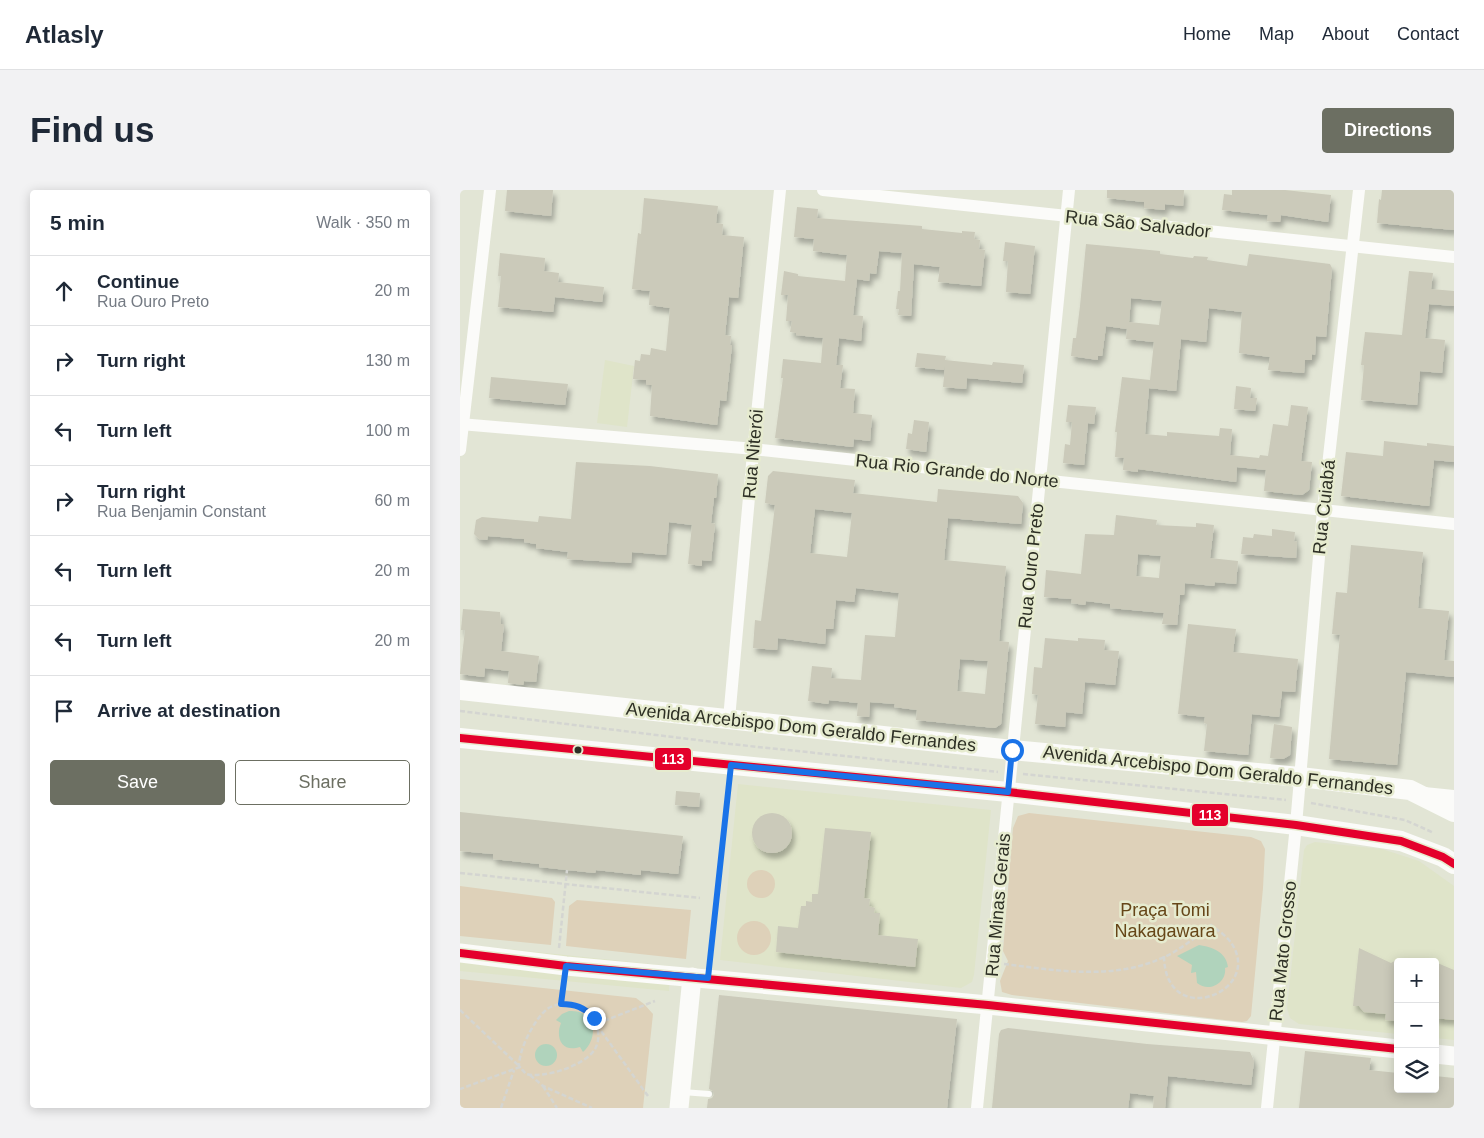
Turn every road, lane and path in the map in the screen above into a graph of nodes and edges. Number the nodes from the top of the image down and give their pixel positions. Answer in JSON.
{"nodes":[{"id":1,"x":490,"y":190,"type":"edge"},
{"id":2,"x":780,"y":190,"type":"edge"},
{"id":3,"x":823,"y":190,"type":"edge"},
{"id":4,"x":1068,"y":190,"type":"edge"},
{"id":5,"x":1359,"y":190,"type":"edge"},
{"id":6,"x":1066,"y":216,"type":"junction"},
{"id":7,"x":1352,"y":246,"type":"junction"},
{"id":8,"x":1454,"y":257,"type":"edge"},
{"id":9,"x":461,"y":424,"type":"edge"},
{"id":10,"x":753,"y":449,"type":"junction"},
{"id":11,"x":460,"y":450,"type":"edge"},
{"id":12,"x":1040,"y":480,"type":"junction"},
{"id":13,"x":1323,"y":510,"type":"junction"},
{"id":14,"x":1454,"y":524,"type":"edge"},
{"id":15,"x":460,"y":690,"type":"edge"},
{"id":16,"x":460,"y":711,"type":"edge"},
{"id":17,"x":729,"y":719,"type":"junction"},
{"id":18,"x":460,"y":738,"type":"edge"},
{"id":19,"x":1012,"y":750,"type":"junction"},
{"id":20,"x":731,"y":765,"type":"junction"},
{"id":21,"x":1300,"y":777,"type":"junction"},
{"id":22,"x":1009,"y":782,"type":"junction"},
{"id":23,"x":1410,"y":790,"type":"junction"},
{"id":24,"x":1454,"y":796,"type":"edge"},
{"id":25,"x":1298,"y":801,"type":"junction"},
{"id":26,"x":1454,"y":812,"type":"edge"},
{"id":27,"x":1296,"y":825,"type":"junction"},
{"id":28,"x":1438,"y":835,"type":"dead end"},
{"id":29,"x":1454,"y":864,"type":"edge"},
{"id":30,"x":567,"y":870,"type":"dead end"},
{"id":31,"x":460,"y":873,"type":"edge"},
{"id":32,"x":566,"y":884,"type":"junction"},
{"id":33,"x":700,"y":898,"type":"dead end"},
{"id":34,"x":460,"y":953,"type":"edge"},
{"id":35,"x":1164,"y":956,"type":"junction"},
{"id":36,"x":562,"y":961,"type":"junction"},
{"id":37,"x":1000,"y":964,"type":"dead end"},
{"id":38,"x":700,"y":978,"type":"junction"},
{"id":39,"x":655,"y":1001,"type":"dead end"},
{"id":40,"x":561,"y":1004,"type":"junction"},
{"id":41,"x":988,"y":1005,"type":"junction"},
{"id":42,"x":460,"y":1010,"type":"edge"},
{"id":43,"x":596,"y":1024,"type":"junction"},
{"id":44,"x":1274,"y":1037,"type":"junction"},
{"id":45,"x":1394,"y":1049,"type":"edge"},
{"id":46,"x":1439,"y":1054,"type":"edge"},
{"id":47,"x":1454,"y":1056,"type":"edge"},
{"id":48,"x":520,"y":1067,"type":"junction"},
{"id":49,"x":514,"y":1070,"type":"junction"},
{"id":50,"x":530,"y":1075,"type":"junction"},
{"id":51,"x":543,"y":1086,"type":"junction"},
{"id":52,"x":460,"y":1089,"type":"edge"},
{"id":53,"x":709,"y":1094,"type":"dead end"},
{"id":54,"x":648,"y":1096,"type":"dead end"},
{"id":55,"x":680,"y":1100,"type":"edge"},
{"id":56,"x":501,"y":1108,"type":"edge"},
{"id":57,"x":557,"y":1108,"type":"edge"},
{"id":58,"x":592,"y":1108,"type":"edge"},
{"id":59,"x":977,"y":1108,"type":"edge"},
{"id":60,"x":1267,"y":1108,"type":"edge"}],
"edges":[{"from":1,"to":9,"type":"street"},
{"from":2,"to":10,"type":"street","name":"Rua Niterói"},
{"from":3,"to":6,"type":"street","name":"Rua São Salvador"},
{"from":4,"to":6,"type":"street","name":"Rua Ouro Preto"},
{"from":5,"to":7,"type":"street","name":"Rua Cuiabá"},
{"from":6,"to":7,"type":"street","name":"Rua São Salvador"},
{"from":6,"to":12,"type":"street","name":"Rua Ouro Preto"},
{"from":7,"to":8,"type":"street","name":"Rua São Salvador"},
{"from":7,"to":13,"type":"street","name":"Rua Cuiabá"},
{"from":9,"to":10,"type":"street","name":"Rua Rio Grande do Norte"},
{"from":9,"to":11,"type":"street"},
{"from":10,"to":12,"type":"street","name":"Rua Rio Grande do Norte"},
{"from":10,"to":17,"type":"street","name":"Rua Niterói"},
{"from":12,"to":13,"type":"street","name":"Rua Rio Grande do Norte"},
{"from":12,"to":19,"type":"street","name":"Rua Ouro Preto"},
{"from":13,"to":14,"type":"street","name":"Rua Rio Grande do Norte"},
{"from":13,"to":21,"type":"street","name":"Rua Cuiabá"},
{"from":15,"to":17,"type":"main road","name":"Avenida Arcebispo Dom Geraldo Fernandes"},
{"from":16,"to":22,"type":"path"},
{"from":17,"to":19,"type":"main road","name":"Avenida Arcebispo Dom Geraldo Fernandes"},
{"from":18,"to":20,"type":"main road"},
{"from":19,"to":21,"type":"main road","name":"Avenida Arcebispo Dom Geraldo Fernandes"},
{"from":19,"to":22,"type":"street","name":"Rua Ouro Preto"},
{"from":20,"to":22,"type":"main road"},
{"from":20,"to":38,"type":"path"},
{"from":21,"to":23,"type":"main road","name":"Avenida Arcebispo Dom Geraldo Fernandes"},
{"from":21,"to":25,"type":"street","name":"Rua Cuiabá"},
{"from":22,"to":25,"type":"path"},
{"from":22,"to":27,"type":"main road"},
{"from":22,"to":41,"type":"street","name":"Rua Minas Gerais"},
{"from":23,"to":24,"type":"street"},
{"from":23,"to":26,"type":"main road","name":"Avenida Arcebispo Dom Geraldo Fernandes"},
{"from":25,"to":27,"type":"street","name":"Rua Cuiabá"},
{"from":25,"to":28,"type":"path"},
{"from":27,"to":29,"type":"main road"},
{"from":27,"to":44,"type":"street","name":"Rua Mato Grosso"},
{"from":30,"to":32,"type":"path"},
{"from":31,"to":32,"type":"path"},
{"from":32,"to":33,"type":"path"},
{"from":32,"to":36,"type":"path"},
{"from":34,"to":36,"type":"street"},
{"from":35,"to":35,"type":"path"},
{"from":35,"to":37,"type":"path"},
{"from":36,"to":38,"type":"street"},
{"from":36,"to":40,"type":"path"},
{"from":38,"to":41,"type":"street"},
{"from":38,"to":55,"type":"street"},
{"from":39,"to":43,"type":"path"},
{"from":40,"to":43,"type":"path"},
{"from":40,"to":48,"type":"path"},
{"from":41,"to":44,"type":"street"},
{"from":41,"to":59,"type":"street","name":"Rua Minas Gerais"},
{"from":42,"to":48,"type":"path"},
{"from":43,"to":50,"type":"path"},
{"from":43,"to":54,"type":"path"},
{"from":44,"to":45,"type":"street"},
{"from":44,"to":60,"type":"street","name":"Rua Mato Grosso"},
{"from":46,"to":47,"type":"street"},
{"from":48,"to":49,"type":"path"},
{"from":48,"to":50,"type":"path"},
{"from":49,"to":52,"type":"path"},
{"from":49,"to":56,"type":"path"},
{"from":50,"to":51,"type":"path"},
{"from":51,"to":57,"type":"path"},
{"from":51,"to":58,"type":"path"},
{"from":53,"to":55,"type":"lane"}]}
